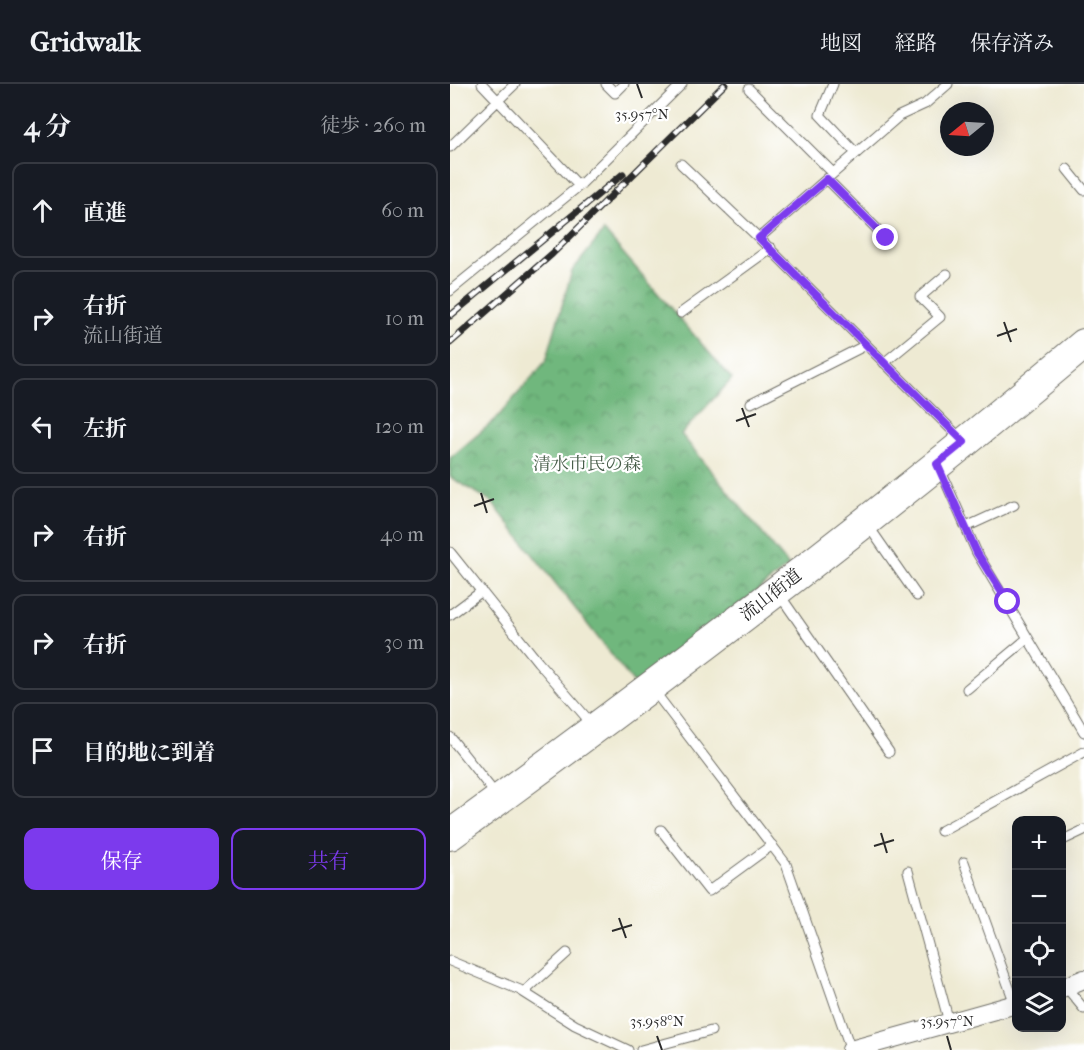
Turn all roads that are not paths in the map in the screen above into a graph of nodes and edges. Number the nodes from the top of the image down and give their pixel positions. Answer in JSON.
{"nodes":[{"id":1,"x":482,"y":84,"type":"edge"},
{"id":2,"x":515,"y":84,"type":"edge"},
{"id":3,"x":606,"y":84,"type":"edge"},
{"id":4,"x":624,"y":84,"type":"edge"},
{"id":5,"x":682,"y":84,"type":"edge"},
{"id":6,"x":833,"y":84,"type":"edge"},
{"id":7,"x":948,"y":84,"type":"edge"},
{"id":8,"x":749,"y":89,"type":"dead end"},
{"id":9,"x":498,"y":101,"type":"junction"},
{"id":10,"x":450,"y":147,"type":"edge"},
{"id":11,"x":856,"y":153,"type":"junction"},
{"id":12,"x":681,"y":164,"type":"dead end"},
{"id":13,"x":1067,"y":169,"type":"dead end"},
{"id":14,"x":830,"y":176,"type":"junction"},
{"id":15,"x":579,"y":186,"type":"junction"},
{"id":16,"x":1084,"y":190,"type":"edge"},
{"id":17,"x":759,"y":238,"type":"junction"},
{"id":18,"x":886,"y":238,"type":"dead end"},
{"id":19,"x":771,"y":248,"type":"junction"},
{"id":20,"x":947,"y":274,"type":"dead end"},
{"id":21,"x":450,"y":291,"type":"edge"},
{"id":22,"x":681,"y":313,"type":"dead end"},
{"id":23,"x":1084,"y":344,"type":"edge"},
{"id":24,"x":866,"y":345,"type":"junction"},
{"id":25,"x":885,"y":363,"type":"junction"},
{"id":26,"x":751,"y":403,"type":"dead end"},
{"id":27,"x":964,"y":442,"type":"junction"},
{"id":28,"x":937,"y":464,"type":"junction"},
{"id":29,"x":1014,"y":505,"type":"dead end"},
{"id":30,"x":866,"y":521,"type":"junction"},
{"id":31,"x":966,"y":527,"type":"junction"},
{"id":32,"x":450,"y":552,"type":"edge"},
{"id":33,"x":777,"y":590,"type":"junction"},
{"id":34,"x":482,"y":591,"type":"junction"},
{"id":35,"x":917,"y":596,"type":"dead end"},
{"id":36,"x":450,"y":615,"type":"edge"},
{"id":37,"x":1028,"y":638,"type":"junction"},
{"id":38,"x":651,"y":687,"type":"junction"},
{"id":39,"x":967,"y":689,"type":"dead end"},
{"id":40,"x":596,"y":728,"type":"junction"},
{"id":41,"x":1084,"y":732,"type":"edge"},
{"id":42,"x":450,"y":736,"type":"edge"},
{"id":43,"x":889,"y":752,"type":"dead end"},
{"id":44,"x":1084,"y":752,"type":"edge"},
{"id":45,"x":499,"y":799,"type":"junction"},
{"id":46,"x":661,"y":830,"type":"dead end"},
{"id":47,"x":1084,"y":830,"type":"edge"},
{"id":48,"x":941,"y":831,"type":"dead end"},
{"id":49,"x":450,"y":835,"type":"edge"},
{"id":50,"x":1066,"y":839,"type":"edge"},
{"id":51,"x":772,"y":845,"type":"junction"},
{"id":52,"x":964,"y":862,"type":"dead end"},
{"id":53,"x":908,"y":871,"type":"dead end"},
{"id":54,"x":567,"y":952,"type":"dead end"},
{"id":55,"x":450,"y":961,"type":"edge"},
{"id":56,"x":1084,"y":979,"type":"edge"},
{"id":57,"x":1066,"y":986,"type":"edge"},
{"id":58,"x":1066,"y":989,"type":"edge"},
{"id":59,"x":524,"y":992,"type":"junction"},
{"id":60,"x":1012,"y":993,"type":"edge"},
{"id":61,"x":1012,"y":1005,"type":"edge"},
{"id":62,"x":1084,"y":1009,"type":"edge"},
{"id":63,"x":949,"y":1022,"type":"junction"},
{"id":64,"x":711,"y":1031,"type":"dead end"},
{"id":65,"x":628,"y":1050,"type":"edge"},
{"id":66,"x":641,"y":1050,"type":"edge"},
{"id":67,"x":851,"y":1050,"type":"edge"}],
"edges":[{"from":1,"to":9,"type":"lane"},
{"from":2,"to":9,"type":"lane"},
{"from":3,"to":4,"type":"lane"},
{"from":5,"to":15,"type":"lane"},
{"from":6,"to":11,"type":"lane"},
{"from":7,"to":11,"type":"lane"},
{"from":8,"to":14,"type":"lane"},
{"from":9,"to":10,"type":"lane"},
{"from":9,"to":15,"type":"lane"},
{"from":11,"to":14,"type":"lane"},
{"from":12,"to":17,"type":"lane"},
{"from":13,"to":16,"type":"lane"},
{"from":14,"to":17,"type":"lane"},
{"from":14,"to":18,"type":"lane"},
{"from":15,"to":21,"type":"lane"},
{"from":17,"to":19,"type":"lane"},
{"from":19,"to":22,"type":"lane"},
{"from":19,"to":24,"type":"lane"},
{"from":20,"to":25,"type":"lane"},
{"from":23,"to":27,"type":"main road","name":"流山街道"},
{"from":24,"to":25,"type":"lane"},
{"from":24,"to":26,"type":"lane"},
{"from":25,"to":27,"type":"lane"},
{"from":27,"to":28,"type":"main road","name":"流山街道"},
{"from":28,"to":30,"type":"main road","name":"流山街道"},
{"from":28,"to":31,"type":"lane"},
{"from":29,"to":31,"type":"lane"},
{"from":30,"to":33,"type":"main road","name":"流山街道"},
{"from":30,"to":35,"type":"lane"},
{"from":31,"to":37,"type":"lane"},
{"from":32,"to":34,"type":"lane"},
{"from":33,"to":38,"type":"main road","name":"流山街道"},
{"from":33,"to":43,"type":"lane"},
{"from":34,"to":36,"type":"lane"},
{"from":34,"to":40,"type":"lane"},
{"from":37,"to":39,"type":"lane"},
{"from":37,"to":41,"type":"lane"},
{"from":38,"to":40,"type":"main road","name":"流山街道"},
{"from":38,"to":51,"type":"lane"},
{"from":40,"to":45,"type":"main road","name":"流山街道"},
{"from":42,"to":45,"type":"lane"},
{"from":44,"to":48,"type":"lane"},
{"from":45,"to":49,"type":"main road","name":"流山街道"},
{"from":46,"to":51,"type":"lane"},
{"from":47,"to":50,"type":"lane"},
{"from":51,"to":67,"type":"lane"},
{"from":52,"to":60,"type":"lane"},
{"from":53,"to":63,"type":"lane"},
{"from":54,"to":59,"type":"lane"},
{"from":55,"to":59,"type":"lane"},
{"from":56,"to":57,"type":"street"},
{"from":58,"to":62,"type":"lane"},
{"from":59,"to":65,"type":"lane"},
{"from":61,"to":63,"type":"street"},
{"from":63,"to":67,"type":"street"},
{"from":64,"to":66,"type":"lane"}]}
